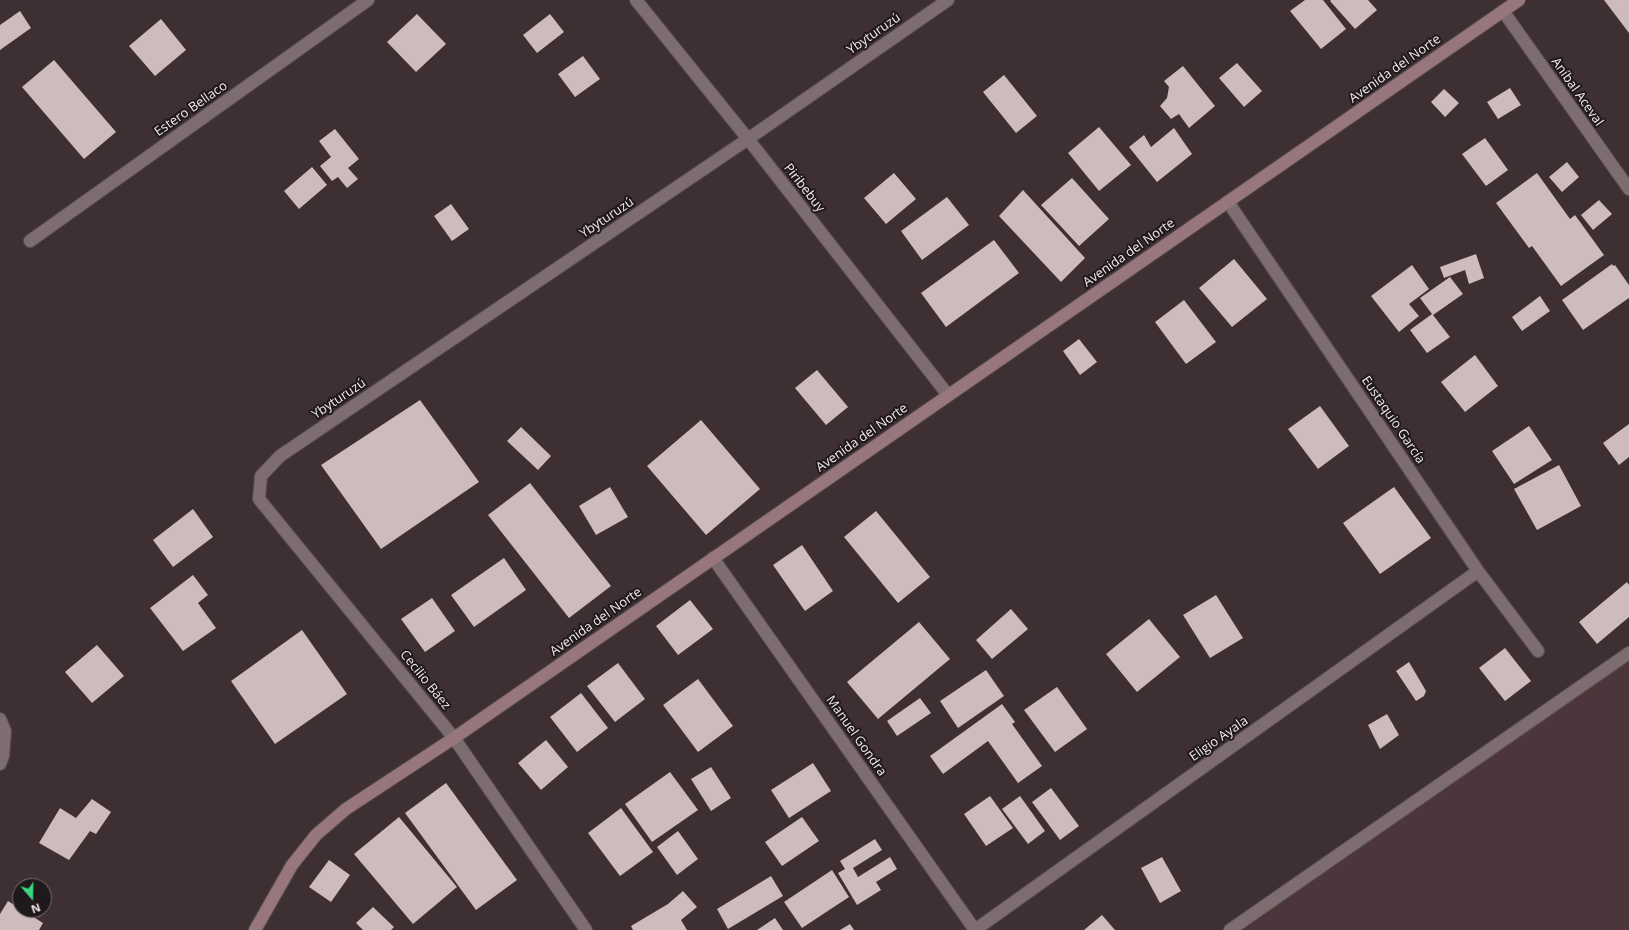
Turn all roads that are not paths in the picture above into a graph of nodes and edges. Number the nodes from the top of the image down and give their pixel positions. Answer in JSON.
{"nodes":[{"id":1,"x":368,"y":0,"type":"edge"},
{"id":2,"x":636,"y":0,"type":"edge"},
{"id":3,"x":948,"y":0,"type":"edge"},
{"id":4,"x":1519,"y":0,"type":"edge"},
{"id":5,"x":1503,"y":11,"type":"junction"},
{"id":6,"x":748,"y":139,"type":"junction"},
{"id":7,"x":1629,"y":189,"type":"edge"},
{"id":8,"x":1228,"y":202,"type":"junction"},
{"id":9,"x":30,"y":241,"type":"dead end"},
{"id":10,"x":948,"y":395,"type":"junction"},
{"id":11,"x":280,"y":456,"type":"joint"},
{"id":12,"x":713,"y":558,"type":"junction"},
{"id":13,"x":1478,"y":571,"type":"junction"},
{"id":14,"x":1538,"y":651,"type":"dead end"},
{"id":15,"x":1629,"y":652,"type":"edge"},
{"id":16,"x":0,"y":719,"type":"edge"},
{"id":17,"x":454,"y":738,"type":"junction"},
{"id":18,"x":0,"y":764,"type":"edge"},
{"id":19,"x":255,"y":930,"type":"edge"},
{"id":20,"x":586,"y":930,"type":"edge"},
{"id":21,"x":975,"y":930,"type":"edge"},
{"id":22,"x":1230,"y":930,"type":"edge"}],
"edges":[{"from":1,"to":9,"type":"street","name":"Estero Bellaco"},
{"from":2,"to":6,"type":"street","name":"Piribebuy"},
{"from":3,"to":6,"type":"street","name":"Ybyturuzú"},
{"from":4,"to":5,"type":"street","name":"Avenida del Norte"},
{"from":5,"to":7,"type":"street","name":"Aníbal Aceval"},
{"from":5,"to":8,"type":"street","name":"Avenida del Norte"},
{"from":6,"to":10,"type":"street","name":"Piribebuy"},
{"from":6,"to":11,"type":"street","name":"Ybyturuzú"},
{"from":8,"to":10,"type":"street","name":"Avenida del Norte"},
{"from":8,"to":13,"type":"street","name":"Eustaquio García"},
{"from":10,"to":12,"type":"street","name":"Avenida del Norte"},
{"from":11,"to":17,"type":"street","name":"Cecilio Báez"},
{"from":12,"to":17,"type":"street","name":"Avenida del Norte"},
{"from":12,"to":21,"type":"street","name":"Manuel Gondra"},
{"from":13,"to":14,"type":"street","name":"Eustaquio García"},
{"from":13,"to":21,"type":"street","name":"Eligio Ayala"},
{"from":15,"to":22,"type":"street"},
{"from":16,"to":18,"type":"street"},
{"from":17,"to":19,"type":"street","name":"Avenida del Norte"},
{"from":17,"to":20,"type":"street","name":"Cecilio Báez"}]}
